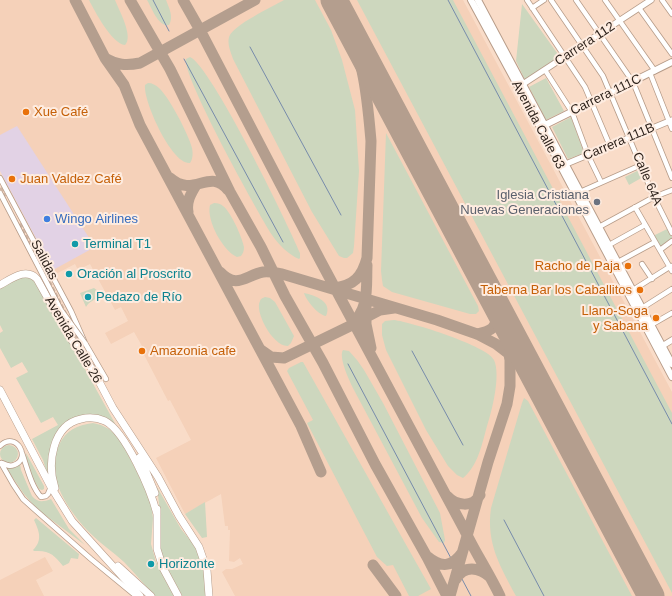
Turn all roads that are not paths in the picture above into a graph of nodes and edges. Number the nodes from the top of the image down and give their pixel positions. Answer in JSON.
{"nodes":[{"id":1,"x":471,"y":0,"type":"edge"},
{"id":2,"x":478,"y":0,"type":"edge"},
{"id":3,"x":527,"y":0,"type":"edge"},
{"id":4,"x":544,"y":0,"type":"edge"},
{"id":5,"x":551,"y":0,"type":"edge"},
{"id":6,"x":576,"y":0,"type":"edge"},
{"id":7,"x":651,"y":0,"type":"edge"},
{"id":8,"x":662,"y":0,"type":"edge"},
{"id":9,"x":607,"y":1,"type":"edge"},
{"id":10,"x":532,"y":8,"type":"junction"},
{"id":11,"x":639,"y":8,"type":"junction"},
{"id":12,"x":672,"y":14,"type":"edge"},
{"id":13,"x":619,"y":21,"type":"junction"},
{"id":14,"x":600,"y":34,"type":"junction"},
{"id":15,"x":583,"y":45,"type":"junction"},
{"id":16,"x":672,"y":54,"type":"edge"},
{"id":17,"x":565,"y":56,"type":"junction"},
{"id":18,"x":672,"y":64,"type":"edge"},
{"id":19,"x":545,"y":70,"type":"junction"},
{"id":20,"x":652,"y":72,"type":"junction"},
{"id":21,"x":633,"y":82,"type":"junction"},
{"id":22,"x":521,"y":86,"type":"junction"},
{"id":23,"x":611,"y":92,"type":"junction"},
{"id":24,"x":593,"y":102,"type":"junction"},
{"id":25,"x":572,"y":112,"type":"junction"},
{"id":26,"x":670,"y":120,"type":"edge"},
{"id":27,"x":542,"y":126,"type":"junction"},
{"id":28,"x":651,"y":128,"type":"junction"},
{"id":29,"x":672,"y":129,"type":"edge"},
{"id":30,"x":629,"y":137,"type":"junction"},
{"id":31,"x":610,"y":146,"type":"junction"},
{"id":32,"x":588,"y":155,"type":"junction"},
{"id":33,"x":566,"y":164,"type":"junction"},
{"id":34,"x":641,"y":165,"type":"junction"},
{"id":35,"x":0,"y":178,"type":"edge"},
{"id":36,"x":672,"y":178,"type":"edge"},
{"id":37,"x":601,"y":182,"type":"junction"},
{"id":38,"x":672,"y":190,"type":"edge"},
{"id":39,"x":580,"y":192,"type":"junction"},
{"id":40,"x":0,"y":193,"type":"edge"},
{"id":41,"x":654,"y":197,"type":"junction"},
{"id":42,"x":635,"y":207,"type":"junction"},
{"id":43,"x":646,"y":225,"type":"junction"},
{"id":44,"x":599,"y":227,"type":"junction"},
{"id":45,"x":672,"y":233,"type":"edge"},
{"id":46,"x":672,"y":241,"type":"edge"},
{"id":47,"x":655,"y":242,"type":"junction"},
{"id":48,"x":609,"y":245,"type":"junction"},
{"id":49,"x":660,"y":250,"type":"junction"},
{"id":50,"x":618,"y":262,"type":"junction"},
{"id":51,"x":642,"y":264,"type":"dead end"},
{"id":52,"x":671,"y":268,"type":"edge"},
{"id":53,"x":652,"y":279,"type":"junction"},
{"id":54,"x":0,"y":285,"type":"edge"},
{"id":55,"x":672,"y":289,"type":"edge"},
{"id":56,"x":633,"y":290,"type":"junction"},
{"id":57,"x":642,"y":308,"type":"junction"},
{"id":58,"x":672,"y":312,"type":"edge"},
{"id":59,"x":651,"y":325,"type":"junction"},
{"id":60,"x":672,"y":340,"type":"edge"},
{"id":61,"x":85,"y":343,"type":"junction"},
{"id":62,"x":660,"y":348,"type":"junction"},
{"id":63,"x":671,"y":367,"type":"edge"},
{"id":64,"x":672,"y":377,"type":"edge"},
{"id":65,"x":106,"y":379,"type":"dead end"},
{"id":66,"x":0,"y":390,"type":"edge"},
{"id":67,"x":130,"y":436,"type":"junction"},
{"id":68,"x":0,"y":439,"type":"edge"},
{"id":69,"x":7,"y":442,"type":"junction"},
{"id":70,"x":0,"y":446,"type":"edge"},
{"id":71,"x":22,"y":453,"type":"junction"},
{"id":72,"x":1,"y":462,"type":"edge"},
{"id":73,"x":51,"y":487,"type":"junction"},
{"id":74,"x":62,"y":506,"type":"junction"},
{"id":75,"x":157,"y":514,"type":"junction"},
{"id":76,"x":84,"y":536,"type":"junction"},
{"id":77,"x":136,"y":596,"type":"edge"},
{"id":78,"x":140,"y":596,"type":"edge"},
{"id":79,"x":152,"y":596,"type":"edge"},
{"id":80,"x":178,"y":596,"type":"edge"},
{"id":81,"x":209,"y":596,"type":"edge"}],
"edges":[{"from":1,"to":22,"type":"main road","name":"Avenida Calle 63"},
{"from":2,"to":22,"type":"main road","name":"Avenida Calle 63"},
{"from":3,"to":10,"type":"street"},
{"from":4,"to":10,"type":"street"},
{"from":5,"to":15,"type":"street","name":"Calle 64A"},
{"from":6,"to":14,"type":"street"},
{"from":7,"to":11,"type":"street","name":"Carrera 112"},
{"from":8,"to":12,"type":"street"},
{"from":9,"to":13,"type":"street"},
{"from":10,"to":17,"type":"street"},
{"from":11,"to":13,"type":"street","name":"Carrera 112"},
{"from":11,"to":16,"type":"street"},
{"from":13,"to":14,"type":"street","name":"Carrera 112"},
{"from":13,"to":20,"type":"street"},
{"from":14,"to":15,"type":"street","name":"Carrera 112"},
{"from":14,"to":21,"type":"street"},
{"from":15,"to":17,"type":"street","name":"Carrera 112"},
{"from":15,"to":23,"type":"street","name":"Calle 64A"},
{"from":17,"to":19,"type":"street","name":"Carrera 112"},
{"from":17,"to":24,"type":"street"},
{"from":18,"to":20,"type":"main road","name":"Carrera 111C"},
{"from":19,"to":22,"type":"street","name":"Carrera 112"},
{"from":19,"to":25,"type":"street"},
{"from":20,"to":21,"type":"main road","name":"Carrera 111C"},
{"from":20,"to":26,"type":"street"},
{"from":21,"to":23,"type":"main road","name":"Carrera 111C"},
{"from":21,"to":28,"type":"street"},
{"from":22,"to":27,"type":"main road","name":"Avenida Calle 63"},
{"from":23,"to":24,"type":"main road","name":"Carrera 111C"},
{"from":23,"to":30,"type":"street","name":"Calle 64A"},
{"from":24,"to":25,"type":"main road","name":"Carrera 111C"},
{"from":24,"to":31,"type":"street"},
{"from":25,"to":27,"type":"main road","name":"Carrera 111C"},
{"from":25,"to":32,"type":"street"},
{"from":26,"to":28,"type":"street","name":"Carrera 111B"},
{"from":26,"to":29,"type":"street"},
{"from":27,"to":33,"type":"main road","name":"Avenida Calle 63"},
{"from":27,"to":62,"type":"main road","name":"Avenida Calle 63"},
{"from":28,"to":30,"type":"street","name":"Carrera 111B"},
{"from":28,"to":36,"type":"street"},
{"from":30,"to":31,"type":"street","name":"Carrera 111B"},
{"from":30,"to":34,"type":"street","name":"Calle 64A"},
{"from":31,"to":32,"type":"street","name":"Carrera 111B"},
{"from":32,"to":33,"type":"street","name":"Carrera 111B"},
{"from":32,"to":37,"type":"street"},
{"from":33,"to":39,"type":"main road","name":"Avenida Calle 63"},
{"from":34,"to":37,"type":"street"},
{"from":34,"to":41,"type":"street","name":"Calle 64A"},
{"from":35,"to":61,"type":"street","name":"Salidas","bridge":true},
{"from":37,"to":39,"type":"street"},
{"from":38,"to":41,"type":"street"},
{"from":39,"to":44,"type":"main road","name":"Avenida Calle 63"},
{"from":40,"to":61,"type":"street","name":"Salidas","bridge":true},
{"from":41,"to":42,"type":"street"},
{"from":41,"to":45,"type":"street","name":"Calle 64A"},
{"from":42,"to":43,"type":"street"},
{"from":42,"to":44,"type":"street"},
{"from":43,"to":47,"type":"street"},
{"from":43,"to":48,"type":"street"},
{"from":44,"to":48,"type":"main road","name":"Avenida Calle 63"},
{"from":46,"to":49,"type":"street"},
{"from":47,"to":49,"type":"street"},
{"from":47,"to":50,"type":"street"},
{"from":48,"to":50,"type":"main road","name":"Avenida Calle 63"},
{"from":49,"to":52,"type":"street"},
{"from":50,"to":56,"type":"main road","name":"Avenida Calle 63"},
{"from":51,"to":53,"type":"street"},
{"from":52,"to":53,"type":"street"},
{"from":53,"to":56,"type":"street"},
{"from":54,"to":67,"type":"main road","name":"Avenida Calle 26"},
{"from":55,"to":57,"type":"street"},
{"from":56,"to":57,"type":"main road","name":"Avenida Calle 63"},
{"from":57,"to":59,"type":"main road","name":"Avenida Calle 63"},
{"from":58,"to":59,"type":"street"},
{"from":59,"to":62,"type":"main road","name":"Avenida Calle 63"},
{"from":60,"to":62,"type":"street"},
{"from":61,"to":65,"type":"street","name":"Salidas"},
{"from":62,"to":63,"type":"main road","name":"Avenida Calle 63"},
{"from":63,"to":64,"type":"main road","name":"Avenida Calle 63"},
{"from":66,"to":73,"type":"main road"},
{"from":67,"to":75,"type":"main road","name":"Avenida Calle 26"},
{"from":67,"to":81,"type":"main road","name":"Avenida Calle 26"},
{"from":68,"to":69,"type":"street"},
{"from":69,"to":70,"type":"street"},
{"from":69,"to":71,"type":"street"},
{"from":71,"to":72,"type":"street"},
{"from":71,"to":73,"type":"street"},
{"from":72,"to":77,"type":"street"},
{"from":73,"to":74,"type":"main road"},
{"from":74,"to":75,"type":"main road"},
{"from":74,"to":76,"type":"main road"},
{"from":75,"to":80,"type":"main road","name":"Avenida Calle 26"},
{"from":76,"to":78,"type":"main road"},
{"from":76,"to":79,"type":"main road"}]}
